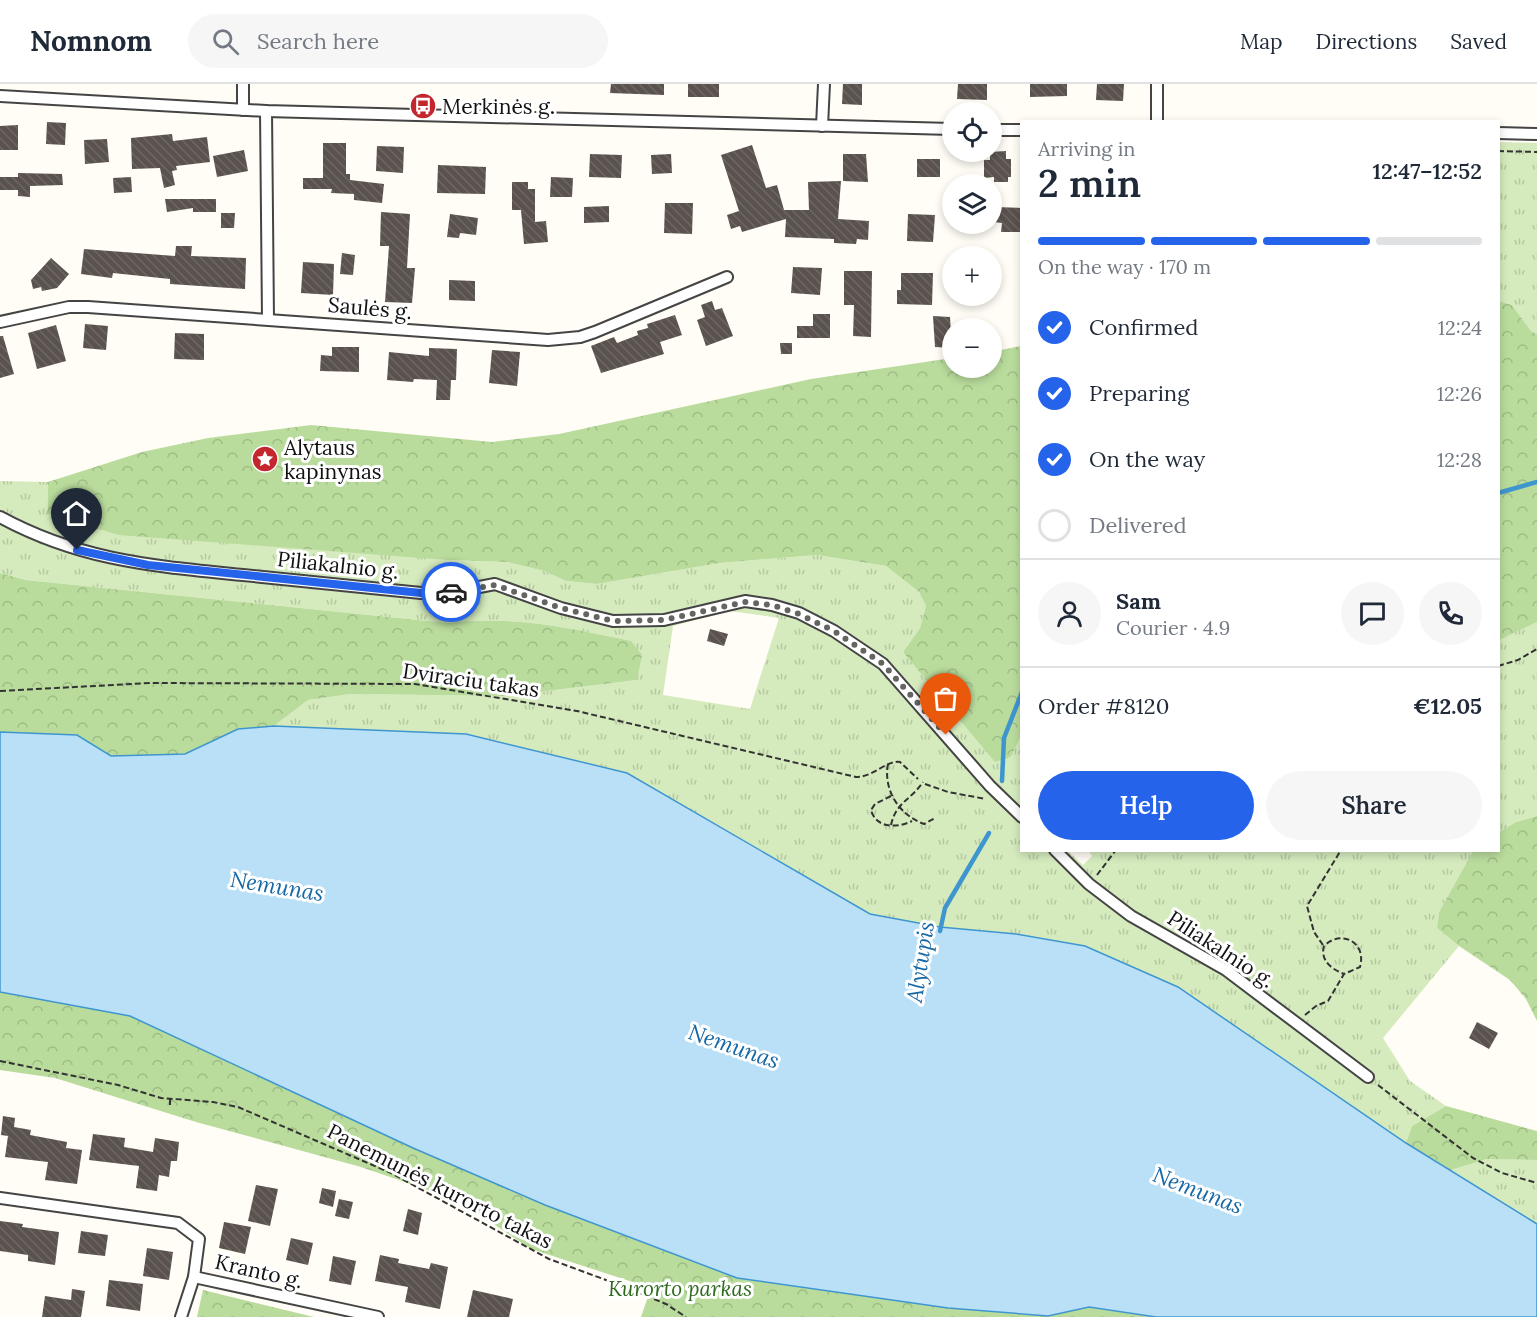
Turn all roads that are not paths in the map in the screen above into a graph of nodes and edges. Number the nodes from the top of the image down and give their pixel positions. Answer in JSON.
{"nodes":[{"id":1,"x":243,"y":84,"type":"edge"},
{"id":2,"x":824,"y":84,"type":"edge"},
{"id":3,"x":1157,"y":84,"type":"edge"},
{"id":4,"x":0,"y":96,"type":"edge"},
{"id":5,"x":243,"y":110,"type":"junction"},
{"id":6,"x":266,"y":111,"type":"junction"},
{"id":7,"x":1157,"y":120,"type":"edge"},
{"id":8,"x":822,"y":126,"type":"junction"},
{"id":9,"x":942,"y":129,"type":"edge"},
{"id":10,"x":1002,"y":130,"type":"edge"},
{"id":11,"x":1020,"y":130,"type":"edge"},
{"id":12,"x":1500,"y":133,"type":"edge"},
{"id":13,"x":1537,"y":134,"type":"edge"},
{"id":14,"x":727,"y":277,"type":"dead end"},
{"id":15,"x":268,"y":319,"type":"junction"},
{"id":16,"x":0,"y":322,"type":"edge"},
{"id":17,"x":0,"y":517,"type":"edge"},
{"id":18,"x":1020,"y":815,"type":"edge"},
{"id":19,"x":1057,"y":852,"type":"edge"},
{"id":20,"x":1368,"y":1077,"type":"road end"},
{"id":21,"x":0,"y":1198,"type":"edge"},
{"id":22,"x":194,"y":1276,"type":"junction"},
{"id":23,"x":181,"y":1317,"type":"edge"},
{"id":24,"x":378,"y":1317,"type":"edge"}],
"edges":[{"from":1,"to":5,"type":"street"},
{"from":2,"to":8,"type":"street"},
{"from":3,"to":7,"type":"street"},
{"from":4,"to":5,"type":"street"},
{"from":5,"to":6,"type":"street"},
{"from":6,"to":8,"type":"street"},
{"from":6,"to":15,"type":"street"},
{"from":8,"to":9,"type":"street"},
{"from":10,"to":11,"type":"street"},
{"from":12,"to":13,"type":"street"},
{"from":14,"to":15,"type":"street","name":"Saulės g."},
{"from":15,"to":16,"type":"street","name":"Saulės g."},
{"from":17,"to":18,"type":"street","name":"Piliakalnio g."},
{"from":19,"to":20,"type":"street","name":"Piliakalnio g."},
{"from":21,"to":22,"type":"street","name":"Kranto g."},
{"from":22,"to":23,"type":"street"},
{"from":22,"to":24,"type":"street","name":"Kranto g."}]}
